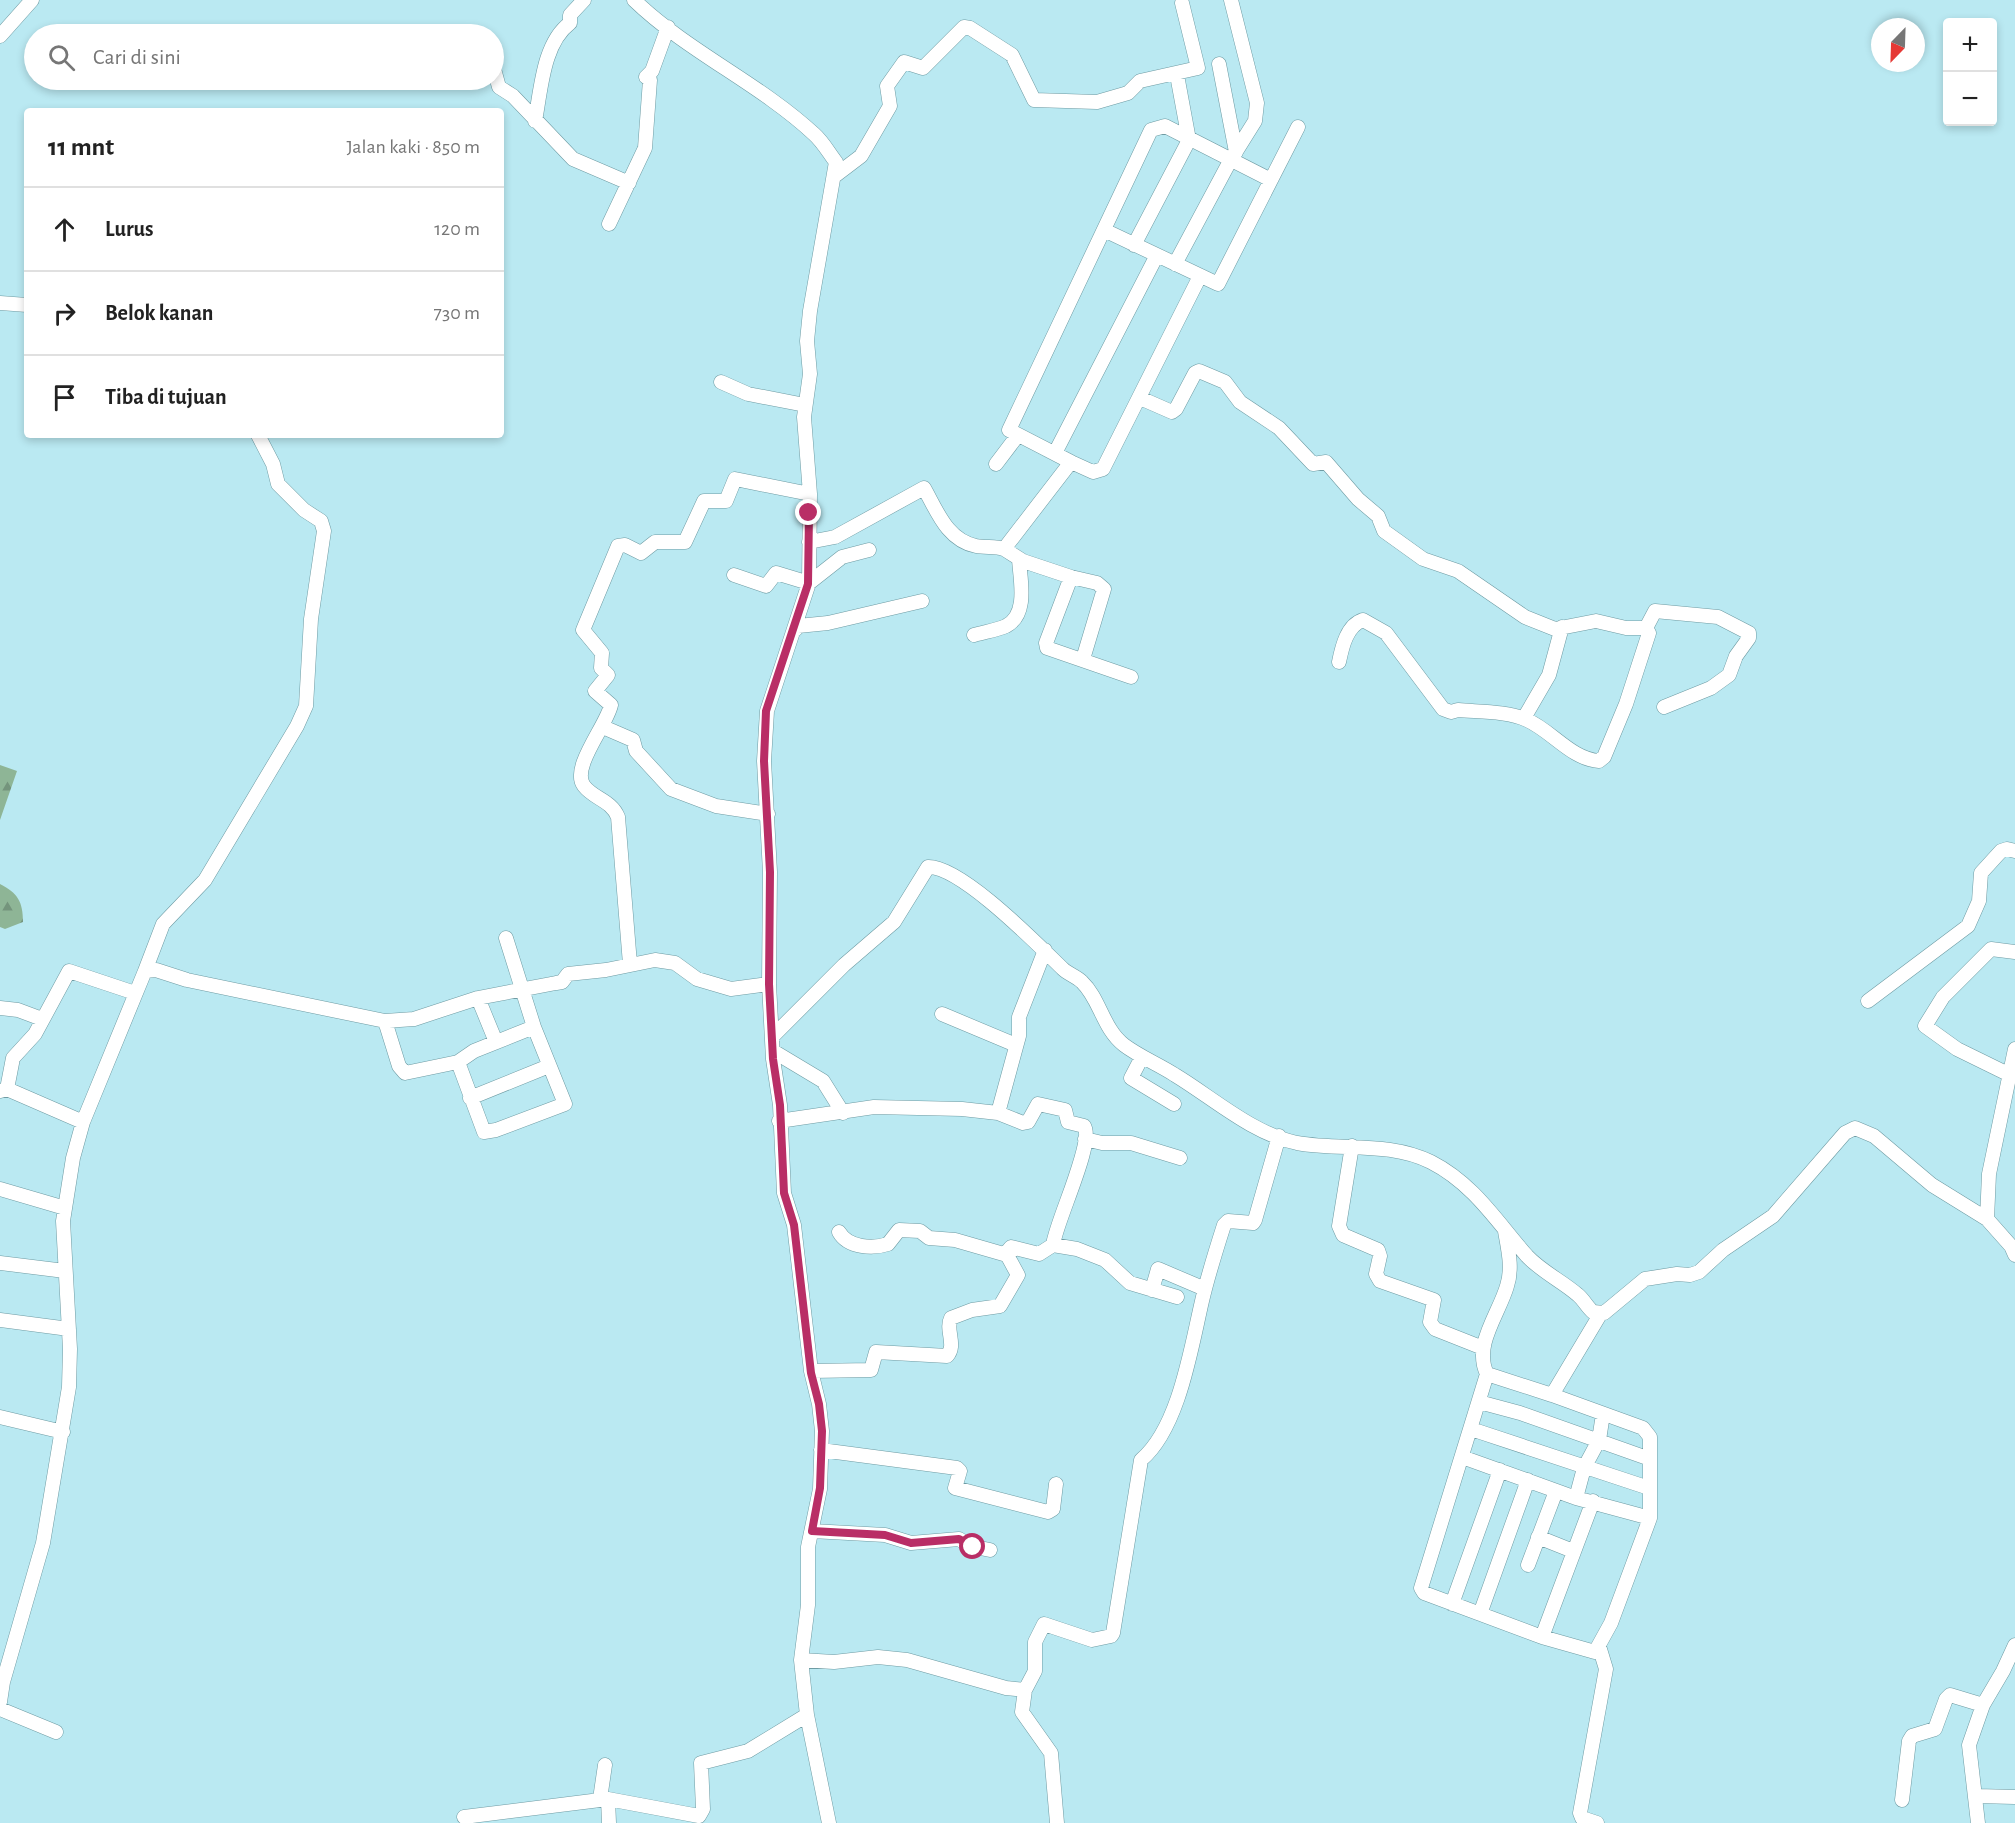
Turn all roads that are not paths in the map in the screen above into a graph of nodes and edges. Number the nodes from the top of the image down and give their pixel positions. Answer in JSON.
{"nodes":[{"id":1,"x":32,"y":0,"type":"edge"},
{"id":2,"x":584,"y":0,"type":"edge"},
{"id":3,"x":634,"y":0,"type":"edge"},
{"id":4,"x":1231,"y":0,"type":"edge"},
{"id":5,"x":1182,"y":3,"type":"dead end"},
{"id":6,"x":668,"y":27,"type":"junction"},
{"id":7,"x":0,"y":36,"type":"edge"},
{"id":8,"x":1220,"y":64,"type":"dead end"},
{"id":9,"x":1177,"y":75,"type":"junction"},
{"id":10,"x":504,"y":90,"type":"edge"},
{"id":11,"x":535,"y":121,"type":"junction"},
{"id":12,"x":1298,"y":127,"type":"dead end"},
{"id":13,"x":1189,"y":140,"type":"junction"},
{"id":14,"x":1233,"y":156,"type":"junction"},
{"id":15,"x":836,"y":175,"type":"junction"},
{"id":16,"x":1271,"y":180,"type":"junction"},
{"id":17,"x":629,"y":183,"type":"junction"},
{"id":18,"x":609,"y":224,"type":"dead end"},
{"id":19,"x":1104,"y":230,"type":"junction"},
{"id":20,"x":1134,"y":245,"type":"junction"},
{"id":21,"x":1156,"y":257,"type":"junction"},
{"id":22,"x":1175,"y":264,"type":"junction"},
{"id":23,"x":1200,"y":276,"type":"junction"},
{"id":24,"x":0,"y":303,"type":"edge"},
{"id":25,"x":24,"y":305,"type":"edge"},
{"id":26,"x":721,"y":382,"type":"dead end"},
{"id":27,"x":1140,"y":398,"type":"junction"},
{"id":28,"x":805,"y":405,"type":"junction"},
{"id":29,"x":1018,"y":435,"type":"junction"},
{"id":30,"x":260,"y":438,"type":"edge"},
{"id":31,"x":1055,"y":453,"type":"junction"},
{"id":32,"x":1071,"y":462,"type":"junction"},
{"id":33,"x":996,"y":464,"type":"dead end"},
{"id":34,"x":810,"y":494,"type":"junction"},
{"id":35,"x":809,"y":542,"type":"junction"},
{"id":36,"x":1005,"y":549,"type":"junction"},
{"id":37,"x":869,"y":550,"type":"dead end"},
{"id":38,"x":1019,"y":559,"type":"junction"},
{"id":39,"x":734,"y":575,"type":"dead end"},
{"id":40,"x":1071,"y":577,"type":"junction"},
{"id":41,"x":808,"y":584,"type":"junction"},
{"id":42,"x":922,"y":601,"type":"dead end"},
{"id":43,"x":1562,"y":627,"type":"junction"},
{"id":44,"x":1646,"y":628,"type":"junction"},
{"id":45,"x":796,"y":629,"type":"junction"},
{"id":46,"x":974,"y":635,"type":"dead end"},
{"id":47,"x":1083,"y":659,"type":"junction"},
{"id":48,"x":1339,"y":662,"type":"dead end"},
{"id":49,"x":1131,"y":677,"type":"dead end"},
{"id":50,"x":1664,"y":707,"type":"dead end"},
{"id":51,"x":1524,"y":718,"type":"junction"},
{"id":52,"x":603,"y":727,"type":"junction"},
{"id":53,"x":768,"y":814,"type":"junction"},
{"id":54,"x":2015,"y":851,"type":"edge"},
{"id":55,"x":506,"y":938,"type":"dead end"},
{"id":56,"x":1045,"y":950,"type":"junction"},
{"id":57,"x":2015,"y":952,"type":"edge"},
{"id":58,"x":630,"y":964,"type":"junction"},
{"id":59,"x":145,"y":971,"type":"junction"},
{"id":60,"x":769,"y":984,"type":"junction"},
{"id":61,"x":524,"y":988,"type":"junction"},
{"id":62,"x":135,"y":993,"type":"junction"},
{"id":63,"x":478,"y":998,"type":"junction"},
{"id":64,"x":1868,"y":1001,"type":"dead end"},
{"id":65,"x":0,"y":1008,"type":"edge"},
{"id":66,"x":942,"y":1014,"type":"dead end"},
{"id":67,"x":42,"y":1019,"type":"junction"},
{"id":68,"x":385,"y":1021,"type":"junction"},
{"id":69,"x":534,"y":1027,"type":"junction"},
{"id":70,"x":496,"y":1041,"type":"junction"},
{"id":71,"x":773,"y":1044,"type":"junction"},
{"id":72,"x":1016,"y":1045,"type":"junction"},
{"id":73,"x":2015,"y":1049,"type":"edge"},
{"id":74,"x":1142,"y":1057,"type":"junction"},
{"id":75,"x":458,"y":1062,"type":"junction"},
{"id":76,"x":549,"y":1066,"type":"junction"},
{"id":77,"x":2010,"y":1078,"type":"edge"},
{"id":78,"x":3,"y":1090,"type":"edge"},
{"id":79,"x":471,"y":1098,"type":"junction"},
{"id":80,"x":1174,"y":1104,"type":"dead end"},
{"id":81,"x":843,"y":1113,"type":"junction"},
{"id":82,"x":998,"y":1113,"type":"junction"},
{"id":83,"x":779,"y":1121,"type":"junction"},
{"id":84,"x":82,"y":1122,"type":"junction"},
{"id":85,"x":1279,"y":1136,"type":"junction"},
{"id":86,"x":1085,"y":1139,"type":"junction"},
{"id":87,"x":1352,"y":1146,"type":"junction"},
{"id":88,"x":1180,"y":1158,"type":"dead end"},
{"id":89,"x":0,"y":1190,"type":"edge"},
{"id":90,"x":65,"y":1208,"type":"junction"},
{"id":91,"x":1987,"y":1220,"type":"junction"},
{"id":92,"x":1505,"y":1229,"type":"junction"},
{"id":93,"x":839,"y":1232,"type":"dead end"},
{"id":94,"x":1053,"y":1245,"type":"junction"},
{"id":95,"x":1007,"y":1255,"type":"junction"},
{"id":96,"x":2015,"y":1255,"type":"edge"},
{"id":97,"x":0,"y":1263,"type":"edge"},
{"id":98,"x":65,"y":1271,"type":"junction"},
{"id":99,"x":1205,"y":1289,"type":"junction"},
{"id":100,"x":1152,"y":1290,"type":"junction"},
{"id":101,"x":1177,"y":1297,"type":"dead end"},
{"id":102,"x":1601,"y":1313,"type":"junction"},
{"id":103,"x":0,"y":1320,"type":"edge"},
{"id":104,"x":69,"y":1329,"type":"junction"},
{"id":105,"x":1483,"y":1348,"type":"junction"},
{"id":106,"x":811,"y":1371,"type":"junction"},
{"id":107,"x":1487,"y":1374,"type":"junction"},
{"id":108,"x":1552,"y":1395,"type":"junction"},
{"id":109,"x":1479,"y":1402,"type":"junction"},
{"id":110,"x":1603,"y":1414,"type":"junction"},
{"id":111,"x":0,"y":1417,"type":"edge"},
{"id":112,"x":1471,"y":1429,"type":"junction"},
{"id":113,"x":63,"y":1432,"type":"junction"},
{"id":114,"x":1599,"y":1440,"type":"junction"},
{"id":115,"x":821,"y":1450,"type":"junction"},
{"id":116,"x":1462,"y":1457,"type":"junction"},
{"id":117,"x":1650,"y":1458,"type":"junction"},
{"id":118,"x":1584,"y":1468,"type":"junction"},
{"id":119,"x":1500,"y":1470,"type":"junction"},
{"id":120,"x":1528,"y":1480,"type":"junction"},
{"id":121,"x":1056,"y":1484,"type":"dead end"},
{"id":122,"x":1649,"y":1488,"type":"junction"},
{"id":123,"x":1556,"y":1491,"type":"junction"},
{"id":124,"x":1576,"y":1498,"type":"junction"},
{"id":125,"x":1593,"y":1501,"type":"junction"},
{"id":126,"x":1650,"y":1518,"type":"junction"},
{"id":127,"x":812,"y":1531,"type":"junction"},
{"id":128,"x":1538,"y":1538,"type":"junction"},
{"id":129,"x":990,"y":1550,"type":"dead end"},
{"id":130,"x":1573,"y":1551,"type":"junction"},
{"id":131,"x":1528,"y":1565,"type":"dead end"},
{"id":132,"x":1452,"y":1604,"type":"junction"},
{"id":133,"x":1480,"y":1614,"type":"junction"},
{"id":134,"x":1542,"y":1637,"type":"junction"},
{"id":135,"x":2015,"y":1645,"type":"edge"},
{"id":136,"x":1599,"y":1646,"type":"junction"},
{"id":137,"x":801,"y":1660,"type":"junction"},
{"id":138,"x":1025,"y":1690,"type":"junction"},
{"id":139,"x":0,"y":1696,"type":"edge"},
{"id":140,"x":0,"y":1702,"type":"edge"},
{"id":141,"x":1983,"y":1706,"type":"junction"},
{"id":142,"x":0,"y":1709,"type":"edge"},
{"id":143,"x":807,"y":1714,"type":"junction"},
{"id":144,"x":56,"y":1732,"type":"dead end"},
{"id":145,"x":605,"y":1765,"type":"dead end"},
{"id":146,"x":1977,"y":1796,"type":"junction"},
{"id":147,"x":2015,"y":1797,"type":"edge"},
{"id":148,"x":604,"y":1799,"type":"junction"},
{"id":149,"x":1902,"y":1800,"type":"dead end"},
{"id":150,"x":464,"y":1817,"type":"dead end"},
{"id":151,"x":609,"y":1823,"type":"edge"},
{"id":152,"x":829,"y":1823,"type":"edge"},
{"id":153,"x":1057,"y":1823,"type":"edge"},
{"id":154,"x":1597,"y":1823,"type":"edge"},
{"id":155,"x":1978,"y":1823,"type":"edge"}],
"edges":[{"from":1,"to":7,"type":"street"},
{"from":2,"to":11,"type":"street"},
{"from":3,"to":6,"type":"street"},
{"from":4,"to":14,"type":"street"},
{"from":5,"to":9,"type":"street"},
{"from":6,"to":15,"type":"street"},
{"from":6,"to":17,"type":"street"},
{"from":8,"to":14,"type":"street"},
{"from":9,"to":13,"type":"street"},
{"from":9,"to":15,"type":"street"},
{"from":10,"to":11,"type":"street"},
{"from":11,"to":17,"type":"street"},
{"from":12,"to":16,"type":"street"},
{"from":13,"to":14,"type":"street"},
{"from":13,"to":19,"type":"street"},
{"from":13,"to":20,"type":"street"},
{"from":14,"to":16,"type":"street"},
{"from":14,"to":22,"type":"street"},
{"from":15,"to":28,"type":"street"},
{"from":16,"to":23,"type":"street"},
{"from":17,"to":18,"type":"street"},
{"from":19,"to":20,"type":"street"},
{"from":19,"to":29,"type":"street"},
{"from":20,"to":21,"type":"street"},
{"from":21,"to":22,"type":"street"},
{"from":21,"to":31,"type":"street"},
{"from":22,"to":23,"type":"street"},
{"from":23,"to":27,"type":"street"},
{"from":24,"to":25,"type":"street"},
{"from":26,"to":28,"type":"street"},
{"from":27,"to":32,"type":"street"},
{"from":27,"to":43,"type":"street"},
{"from":28,"to":34,"type":"street"},
{"from":29,"to":31,"type":"street"},
{"from":29,"to":33,"type":"street"},
{"from":30,"to":59,"type":"street"},
{"from":31,"to":32,"type":"street"},
{"from":32,"to":36,"type":"street"},
{"from":34,"to":35,"type":"street"},
{"from":34,"to":52,"type":"street"},
{"from":35,"to":36,"type":"street"},
{"from":35,"to":41,"type":"street"},
{"from":36,"to":38,"type":"street"},
{"from":37,"to":41,"type":"street"},
{"from":38,"to":40,"type":"street"},
{"from":38,"to":46,"type":"street"},
{"from":39,"to":41,"type":"street"},
{"from":40,"to":47,"type":"street"},
{"from":40,"to":47,"type":"street"},
{"from":41,"to":45,"type":"street"},
{"from":42,"to":45,"type":"street"},
{"from":43,"to":44,"type":"street"},
{"from":43,"to":51,"type":"street"},
{"from":44,"to":50,"type":"street"},
{"from":44,"to":51,"type":"street"},
{"from":45,"to":53,"type":"street"},
{"from":47,"to":49,"type":"street"},
{"from":48,"to":51,"type":"street"},
{"from":52,"to":53,"type":"street"},
{"from":52,"to":58,"type":"street"},
{"from":53,"to":60,"type":"street"},
{"from":54,"to":64,"type":"street"},
{"from":55,"to":61,"type":"street"},
{"from":56,"to":71,"type":"street"},
{"from":56,"to":72,"type":"street"},
{"from":56,"to":74,"type":"street"},
{"from":57,"to":77,"type":"street"},
{"from":58,"to":60,"type":"street"},
{"from":58,"to":61,"type":"street"},
{"from":59,"to":62,"type":"street"},
{"from":59,"to":68,"type":"street"},
{"from":60,"to":71,"type":"street"},
{"from":61,"to":63,"type":"street"},
{"from":61,"to":69,"type":"street"},
{"from":62,"to":67,"type":"street"},
{"from":62,"to":84,"type":"street"},
{"from":63,"to":68,"type":"street"},
{"from":63,"to":70,"type":"street"},
{"from":65,"to":67,"type":"street"},
{"from":66,"to":72,"type":"street"},
{"from":67,"to":78,"type":"street"},
{"from":68,"to":75,"type":"street"},
{"from":69,"to":70,"type":"street"},
{"from":69,"to":76,"type":"street"},
{"from":70,"to":75,"type":"street"},
{"from":71,"to":81,"type":"street"},
{"from":71,"to":83,"type":"street"},
{"from":72,"to":82,"type":"street"},
{"from":73,"to":77,"type":"street"},
{"from":74,"to":80,"type":"street"},
{"from":74,"to":85,"type":"street"},
{"from":75,"to":79,"type":"street"},
{"from":76,"to":79,"type":"street"},
{"from":76,"to":79,"type":"street"},
{"from":77,"to":91,"type":"street"},
{"from":78,"to":84,"type":"street"},
{"from":81,"to":82,"type":"street"},
{"from":81,"to":83,"type":"street"},
{"from":82,"to":86,"type":"street"},
{"from":83,"to":106,"type":"street"},
{"from":84,"to":90,"type":"street"},
{"from":85,"to":87,"type":"street"},
{"from":85,"to":99,"type":"street"},
{"from":86,"to":88,"type":"street"},
{"from":86,"to":94,"type":"street"},
{"from":87,"to":92,"type":"street"},
{"from":87,"to":105,"type":"street"},
{"from":89,"to":90,"type":"street"},
{"from":90,"to":98,"type":"street"},
{"from":91,"to":96,"type":"street"},
{"from":91,"to":102,"type":"street"},
{"from":92,"to":102,"type":"street"},
{"from":92,"to":105,"type":"street"},
{"from":93,"to":95,"type":"street"},
{"from":94,"to":95,"type":"street"},
{"from":94,"to":100,"type":"street"},
{"from":95,"to":106,"type":"street"},
{"from":97,"to":98,"type":"street"},
{"from":98,"to":104,"type":"street"},
{"from":99,"to":100,"type":"street"},
{"from":99,"to":138,"type":"street"},
{"from":100,"to":101,"type":"street"},
{"from":102,"to":108,"type":"street"},
{"from":103,"to":104,"type":"street"},
{"from":104,"to":113,"type":"street"},
{"from":105,"to":107,"type":"street"},
{"from":106,"to":115,"type":"street"},
{"from":107,"to":108,"type":"street"},
{"from":107,"to":109,"type":"street"},
{"from":108,"to":110,"type":"street"},
{"from":109,"to":112,"type":"street"},
{"from":109,"to":114,"type":"street"},
{"from":110,"to":114,"type":"street"},
{"from":110,"to":117,"type":"street"},
{"from":111,"to":113,"type":"street"},
{"from":112,"to":116,"type":"street"},
{"from":112,"to":118,"type":"street"},
{"from":113,"to":139,"type":"street"},
{"from":114,"to":117,"type":"street"},
{"from":114,"to":118,"type":"street"},
{"from":115,"to":121,"type":"street"},
{"from":115,"to":127,"type":"street"},
{"from":116,"to":119,"type":"street"},
{"from":116,"to":132,"type":"street"},
{"from":117,"to":122,"type":"street"},
{"from":118,"to":122,"type":"street"},
{"from":118,"to":124,"type":"street"},
{"from":119,"to":120,"type":"street"},
{"from":119,"to":132,"type":"street"},
{"from":120,"to":123,"type":"street"},
{"from":120,"to":133,"type":"street"},
{"from":122,"to":126,"type":"street"},
{"from":123,"to":124,"type":"street"},
{"from":123,"to":128,"type":"street"},
{"from":124,"to":125,"type":"street"},
{"from":125,"to":126,"type":"street"},
{"from":125,"to":130,"type":"street"},
{"from":126,"to":136,"type":"street"},
{"from":127,"to":129,"type":"street"},
{"from":127,"to":137,"type":"street"},
{"from":128,"to":130,"type":"street"},
{"from":128,"to":131,"type":"street"},
{"from":130,"to":134,"type":"street"},
{"from":132,"to":133,"type":"street"},
{"from":133,"to":134,"type":"street"},
{"from":134,"to":136,"type":"street"},
{"from":135,"to":141,"type":"street"},
{"from":136,"to":154,"type":"street"},
{"from":137,"to":138,"type":"street"},
{"from":137,"to":143,"type":"street"},
{"from":138,"to":153,"type":"street"},
{"from":139,"to":140,"type":"street"},
{"from":141,"to":146,"type":"street"},
{"from":141,"to":149,"type":"street"},
{"from":142,"to":144,"type":"street"},
{"from":143,"to":148,"type":"street"},
{"from":143,"to":152,"type":"street"},
{"from":145,"to":148,"type":"street"},
{"from":146,"to":147,"type":"street"},
{"from":146,"to":155,"type":"street"},
{"from":148,"to":150,"type":"street"},
{"from":148,"to":151,"type":"street"}]}
